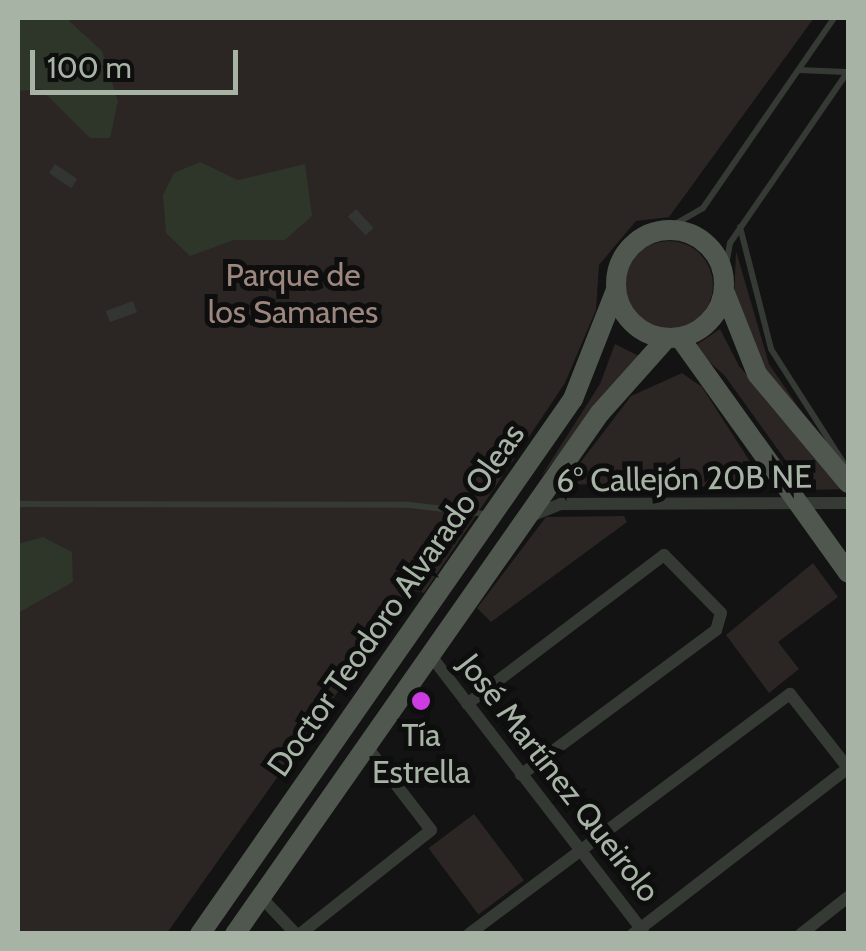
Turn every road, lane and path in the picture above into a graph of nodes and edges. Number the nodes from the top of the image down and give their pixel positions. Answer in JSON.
{"nodes":[{"id":1,"x":834,"y":18,"type":"edge"},
{"id":2,"x":798,"y":70,"type":"junction"},
{"id":3,"x":848,"y":72,"type":"edge"},
{"id":4,"x":740,"y":227,"type":"junction"},
{"id":5,"x":664,"y":230,"type":"junction"},
{"id":6,"x":724,"y":284,"type":"junction"},
{"id":7,"x":616,"y":290,"type":"junction"},
{"id":8,"x":674,"y":338,"type":"junction"},
{"id":9,"x":695,"y":355,"type":"junction"},
{"id":10,"x":648,"y":360,"type":"junction"},
{"id":11,"x":848,"y":470,"type":"edge"},
{"id":12,"x":848,"y":483,"type":"edge"},
{"id":13,"x":848,"y":502,"type":"edge"},
{"id":14,"x":796,"y":503,"type":"junction"},
{"id":15,"x":18,"y":504,"type":"edge"},
{"id":16,"x":492,"y":515,"type":"junction"},
{"id":17,"x":525,"y":521,"type":"junction"},
{"id":18,"x":848,"y":573,"type":"edge"},
{"id":19,"x":431,"y":656,"type":"junction"},
{"id":20,"x":467,"y":704,"type":"junction"},
{"id":21,"x":367,"y":747,"type":"junction"},
{"id":22,"x":521,"y":776,"type":"junction"},
{"id":23,"x":578,"y":848,"type":"junction"},
{"id":24,"x":262,"y":896,"type":"junction"},
{"id":25,"x":848,"y":897,"type":"edge"},
{"id":26,"x":639,"y":932,"type":"edge"},
{"id":27,"x":200,"y":934,"type":"edge"},
{"id":28,"x":235,"y":934,"type":"edge"},
{"id":29,"x":298,"y":934,"type":"edge"},
{"id":30,"x":469,"y":934,"type":"edge"},
{"id":31,"x":801,"y":934,"type":"edge"}],
"edges":[{"from":1,"to":2,"type":"lane"},
{"from":2,"to":3,"type":"lane"},
{"from":2,"to":5,"type":"lane"},
{"from":3,"to":4,"type":"lane"},
{"from":4,"to":6,"type":"lane"},
{"from":4,"to":11,"type":"lane"},
{"from":5,"to":6,"type":"main road"},
{"from":5,"to":7,"type":"main road"},
{"from":6,"to":8,"type":"main road"},
{"from":6,"to":12,"type":"main road"},
{"from":7,"to":8,"type":"main road"},
{"from":7,"to":16,"type":"main road","name":"Doctor Teodoro Alvarado Oleas"},
{"from":8,"to":9,"type":"main road"},
{"from":8,"to":10,"type":"main road","name":"Doctor Teodoro Alvarado Oleas"},
{"from":9,"to":10,"type":"main road"},
{"from":9,"to":14,"type":"main road"},
{"from":10,"to":17,"type":"main road","name":"Doctor Teodoro Alvarado Oleas"},
{"from":13,"to":14,"type":"street","name":"6° Callejón 20B NE"},
{"from":14,"to":17,"type":"street","name":"6° Callejón 20B NE"},
{"from":14,"to":18,"type":"main road"},
{"from":15,"to":16,"type":"lane"},
{"from":16,"to":27,"type":"main road","name":"Doctor Teodoro Alvarado Oleas"},
{"from":17,"to":19,"type":"main road","name":"Doctor Teodoro Alvarado Oleas"},
{"from":19,"to":20,"type":"street","name":"José Martínez Queirolo"},
{"from":19,"to":21,"type":"main road","name":"Doctor Teodoro Alvarado Oleas"},
{"from":20,"to":22,"type":"street","name":"José Martínez Queirolo"},
{"from":20,"to":22,"type":"street"},
{"from":21,"to":24,"type":"main road","name":"Doctor Teodoro Alvarado Oleas"},
{"from":21,"to":29,"type":"street"},
{"from":22,"to":23,"type":"street","name":"José Martínez Queirolo"},
{"from":23,"to":26,"type":"street","name":"José Martínez Queirolo"},
{"from":23,"to":26,"type":"street"},
{"from":23,"to":30,"type":"street"},
{"from":24,"to":28,"type":"main road","name":"Doctor Teodoro Alvarado Oleas"},
{"from":24,"to":29,"type":"street"},
{"from":25,"to":31,"type":"street"}]}
